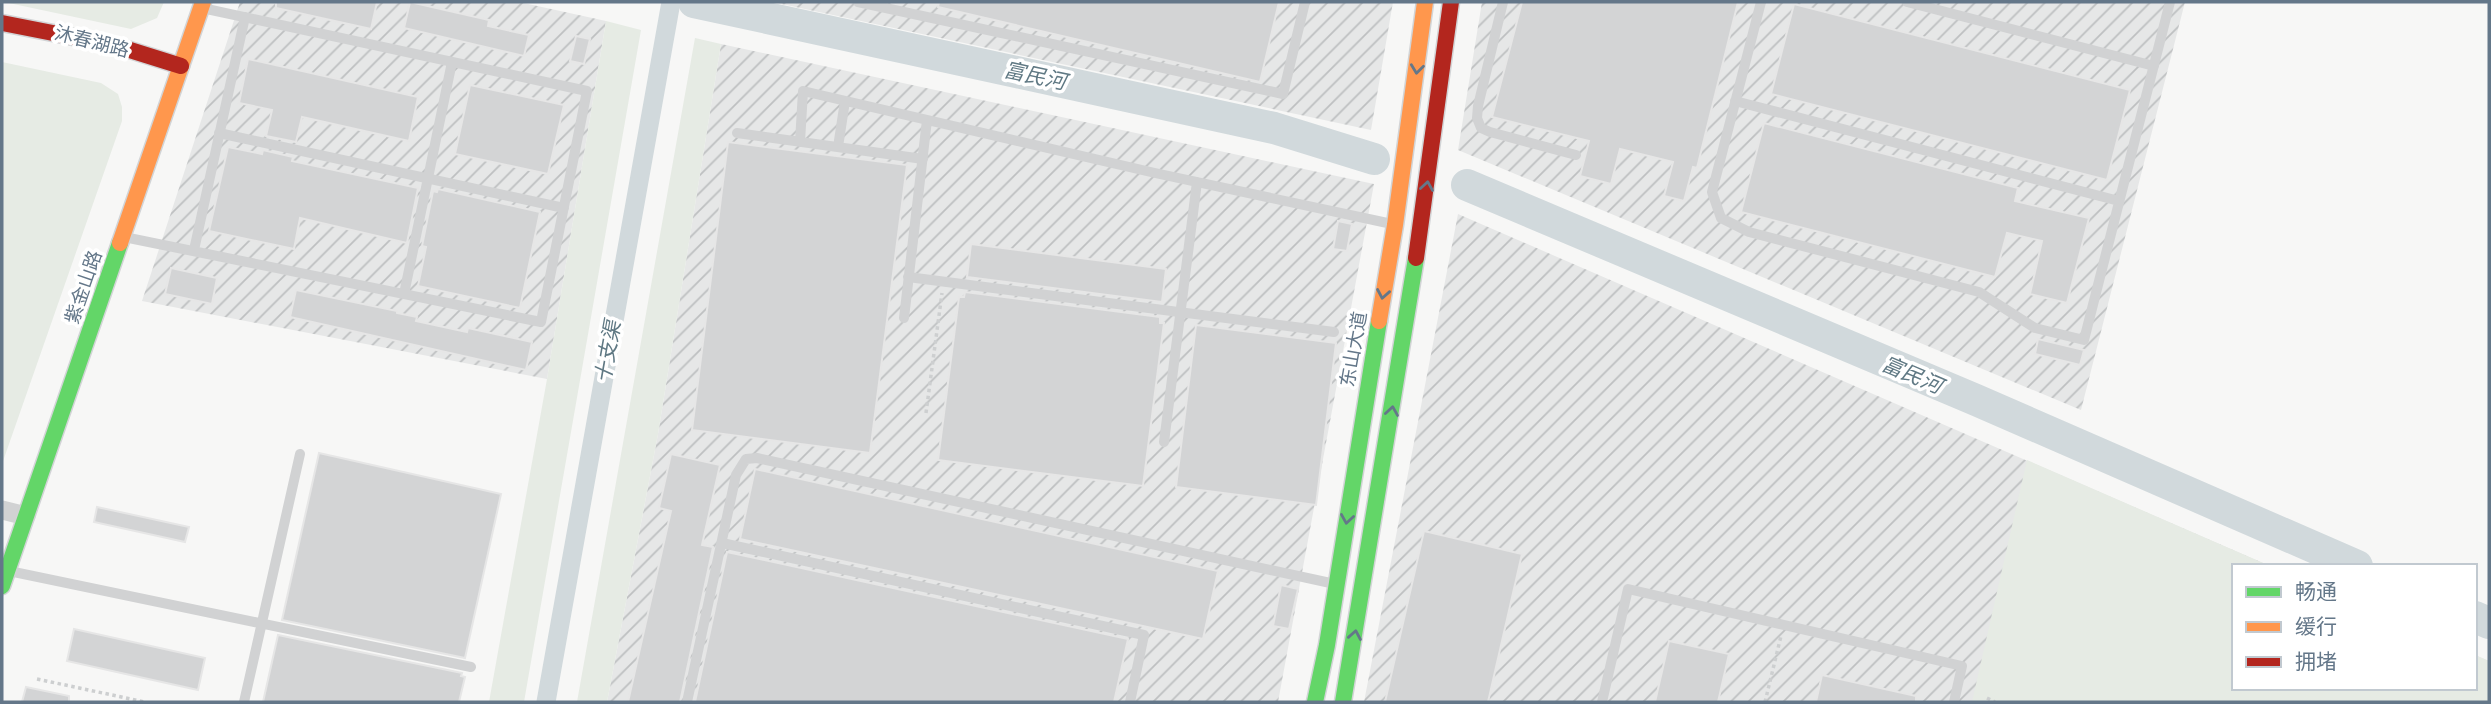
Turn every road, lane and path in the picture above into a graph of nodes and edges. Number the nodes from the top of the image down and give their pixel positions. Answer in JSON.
{"nodes":[{"id":1,"x":858,"y":2,"type":"edge"},
{"id":2,"x":1305,"y":2,"type":"edge"},
{"id":3,"x":1425,"y":2,"type":"edge"},
{"id":4,"x":1451,"y":2,"type":"edge"},
{"id":5,"x":1503,"y":2,"type":"edge"},
{"id":6,"x":1761,"y":2,"type":"edge"},
{"id":7,"x":1906,"y":2,"type":"edge"},
{"id":8,"x":2171,"y":2,"type":"edge"},
{"id":9,"x":202,"y":5,"type":"edge"},
{"id":10,"x":244,"y":17,"type":"junction"},
{"id":11,"x":2,"y":23,"type":"edge"},
{"id":12,"x":2,"y":34,"type":"edge"},
{"id":13,"x":452,"y":62,"type":"junction"},
{"id":14,"x":2154,"y":66,"type":"junction"},
{"id":15,"x":179,"y":71,"type":"junction"},
{"id":16,"x":1735,"y":101,"type":"junction"},
{"id":17,"x":845,"y":102,"type":"junction"},
{"id":18,"x":927,"y":120,"type":"junction"},
{"id":19,"x":219,"y":133,"type":"junction"},
{"id":20,"x":737,"y":133,"type":"dead end"},
{"id":21,"x":800,"y":142,"type":"junction"},
{"id":22,"x":838,"y":147,"type":"junction"},
{"id":23,"x":1576,"y":155,"type":"dead end"},
{"id":24,"x":923,"y":159,"type":"junction"},
{"id":25,"x":428,"y":179,"type":"junction"},
{"id":26,"x":1197,"y":182,"type":"junction"},
{"id":27,"x":2119,"y":201,"type":"junction"},
{"id":28,"x":564,"y":208,"type":"junction"},
{"id":29,"x":1395,"y":225,"type":"junction"},
{"id":30,"x":1420,"y":229,"type":"junction"},
{"id":31,"x":122,"y":237,"type":"junction"},
{"id":32,"x":194,"y":250,"type":"junction"},
{"id":33,"x":908,"y":277,"type":"junction"},
{"id":34,"x":944,"y":282,"type":"junction"},
{"id":35,"x":404,"y":294,"type":"junction"},
{"id":36,"x":1180,"y":312,"type":"junction"},
{"id":37,"x":904,"y":318,"type":"dead end"},
{"id":38,"x":1334,"y":332,"type":"dead end"},
{"id":39,"x":926,"y":413,"type":"dead end"},
{"id":40,"x":1164,"y":442,"type":"dead end"},
{"id":41,"x":300,"y":454,"type":"dead end"},
{"id":42,"x":2,"y":510,"type":"edge"},
{"id":43,"x":2,"y":522,"type":"edge"},
{"id":44,"x":24,"y":522,"type":"junction"},
{"id":45,"x":722,"y":543,"type":"junction"},
{"id":46,"x":4,"y":578,"type":"edge"},
{"id":47,"x":1337,"y":585,"type":"junction"},
{"id":48,"x":1363,"y":590,"type":"junction"},
{"id":49,"x":262,"y":624,"type":"junction"},
{"id":50,"x":1784,"y":625,"type":"junction"},
{"id":51,"x":471,"y":667,"type":"dead end"},
{"id":52,"x":37,"y":679,"type":"dead end"},
{"id":53,"x":1987,"y":698,"type":"dead end"},
{"id":54,"x":145,"y":702,"type":"edge"},
{"id":55,"x":244,"y":702,"type":"edge"},
{"id":56,"x":687,"y":702,"type":"edge"},
{"id":57,"x":1130,"y":702,"type":"edge"},
{"id":58,"x":1315,"y":702,"type":"edge"},
{"id":59,"x":1343,"y":702,"type":"edge"},
{"id":60,"x":1602,"y":702,"type":"edge"},
{"id":61,"x":1765,"y":702,"type":"edge"},
{"id":62,"x":1954,"y":702,"type":"edge"},
{"id":63,"x":1995,"y":702,"type":"edge"}],
"edges":[{"from":1,"to":2,"type":"lane"},
{"from":3,"to":29,"type":"main road","name":"东山大道","one_way":true},
{"from":30,"to":4,"type":"main road","one_way":true},
{"from":5,"to":23,"type":"lane"},
{"from":6,"to":16,"type":"lane"},
{"from":7,"to":14,"type":"lane"},
{"from":8,"to":14,"type":"lane"},
{"from":9,"to":10,"type":"lane"},
{"from":9,"to":15,"type":"main road","name":"紫金山路"},
{"from":10,"to":13,"type":"lane"},
{"from":10,"to":19,"type":"lane"},
{"from":11,"to":15,"type":"main road","name":"沐春湖路"},
{"from":12,"to":15,"type":"street","name":"沐春湖路"},
{"from":13,"to":25,"type":"lane"},
{"from":13,"to":28,"type":"lane"},
{"from":14,"to":27,"type":"lane"},
{"from":15,"to":31,"type":"main road","name":"紫金山路"},
{"from":16,"to":27,"type":"lane"},
{"from":16,"to":27,"type":"lane"},
{"from":17,"to":18,"type":"lane"},
{"from":17,"to":21,"type":"lane"},
{"from":17,"to":22,"type":"lane"},
{"from":18,"to":24,"type":"lane"},
{"from":18,"to":26,"type":"lane"},
{"from":19,"to":25,"type":"lane"},
{"from":19,"to":32,"type":"lane"},
{"from":20,"to":21,"type":"lane"},
{"from":21,"to":22,"type":"lane"},
{"from":22,"to":24,"type":"lane"},
{"from":24,"to":33,"type":"lane"},
{"from":25,"to":28,"type":"lane"},
{"from":25,"to":35,"type":"lane"},
{"from":26,"to":29,"type":"lane"},
{"from":26,"to":36,"type":"lane"},
{"from":28,"to":35,"type":"lane"},
{"from":29,"to":30,"type":"lane"},
{"from":29,"to":47,"type":"main road","name":"东山大道","one_way":true},
{"from":48,"to":30,"type":"main road","one_way":true},
{"from":31,"to":32,"type":"lane"},
{"from":31,"to":44,"type":"main road","name":"紫金山路"},
{"from":32,"to":35,"type":"lane"},
{"from":33,"to":34,"type":"lane"},
{"from":33,"to":37,"type":"lane"},
{"from":34,"to":36,"type":"lane"},
{"from":34,"to":39,"type":"path"},
{"from":36,"to":38,"type":"lane"},
{"from":36,"to":40,"type":"lane"},
{"from":41,"to":49,"type":"lane"},
{"from":42,"to":44,"type":"street"},
{"from":43,"to":44,"type":"street"},
{"from":44,"to":46,"type":"main road","name":"紫金山路"},
{"from":45,"to":47,"type":"lane"},
{"from":45,"to":56,"type":"lane"},
{"from":45,"to":57,"type":"lane"},
{"from":46,"to":49,"type":"lane"},
{"from":47,"to":48,"type":"lane"},
{"from":47,"to":58,"type":"main road","name":"东山大道"},
{"from":59,"to":48,"type":"main road","one_way":true},
{"from":49,"to":51,"type":"lane"},
{"from":49,"to":55,"type":"lane"},
{"from":50,"to":60,"type":"lane"},
{"from":50,"to":61,"type":"path"},
{"from":50,"to":62,"type":"lane"},
{"from":52,"to":54,"type":"path"},
{"from":53,"to":63,"type":"path"}]}
